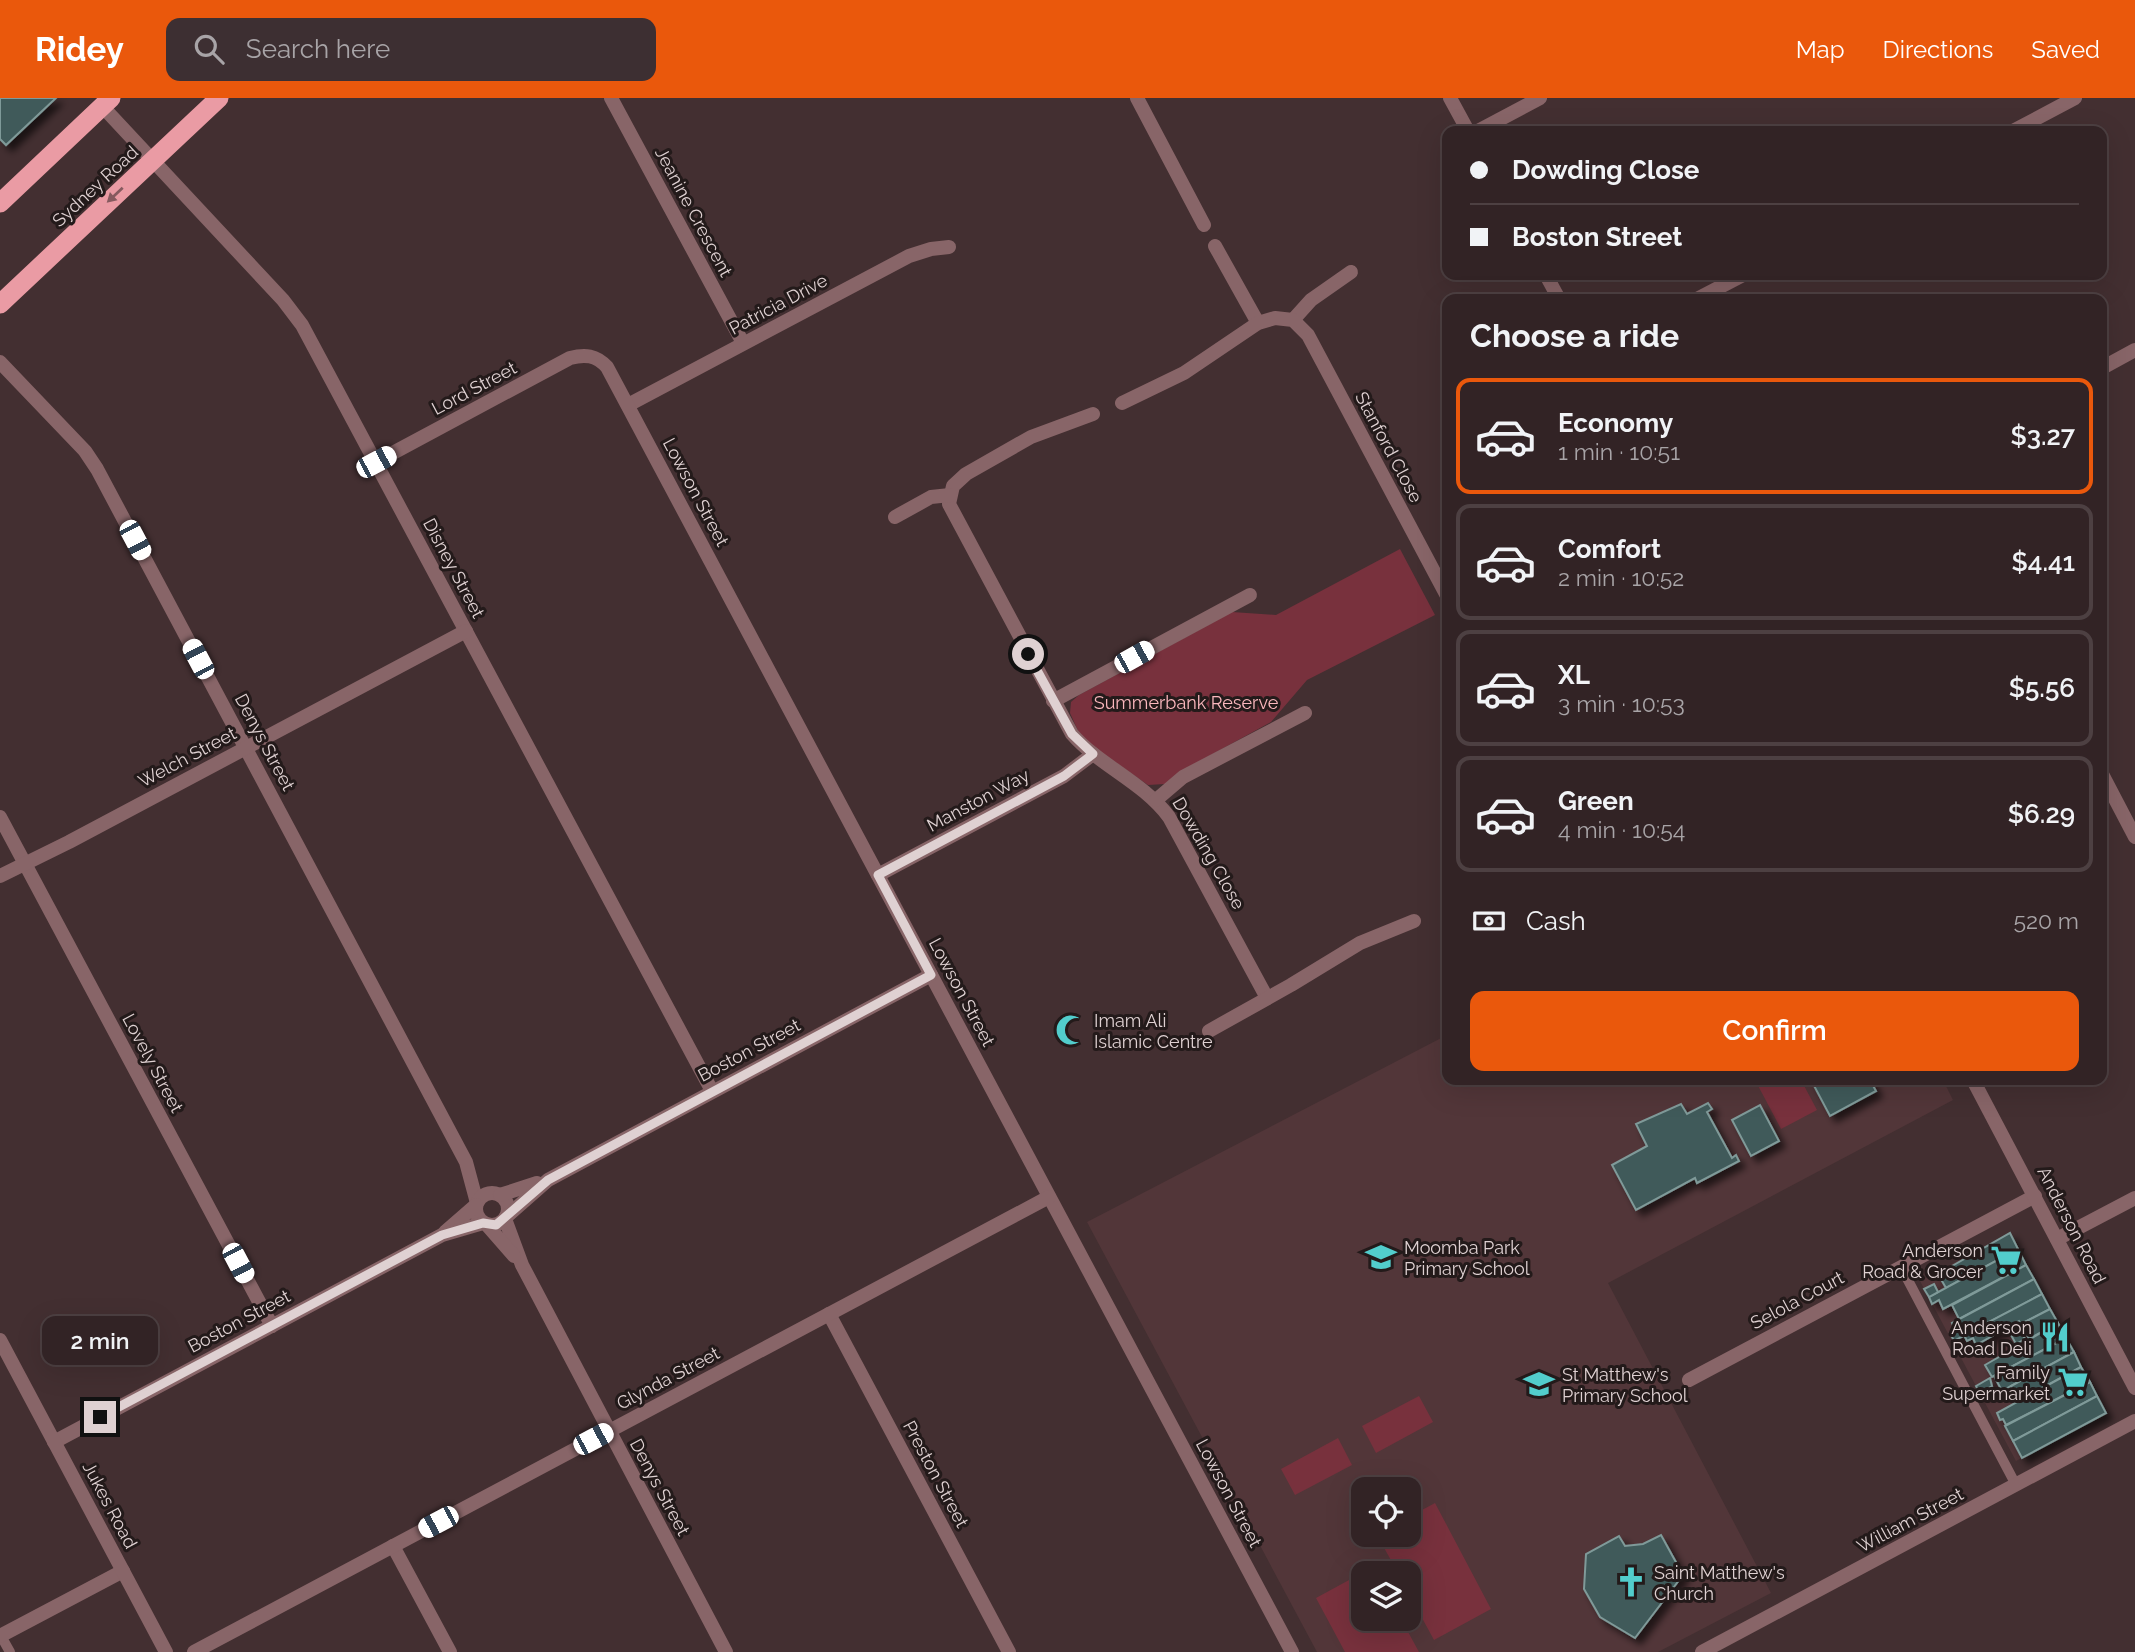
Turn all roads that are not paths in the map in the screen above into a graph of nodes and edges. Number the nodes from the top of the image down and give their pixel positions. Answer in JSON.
{"nodes":[{"id":1,"x":219,"y":98,"type":"edge"},
{"id":2,"x":611,"y":98,"type":"edge"},
{"id":3,"x":1137,"y":98,"type":"edge"},
{"id":4,"x":1450,"y":98,"type":"edge"},
{"id":5,"x":1540,"y":98,"type":"edge"},
{"id":6,"x":2075,"y":98,"type":"edge"},
{"id":7,"x":107,"y":102,"type":"edge"},
{"id":8,"x":1465,"y":126,"type":"edge"},
{"id":9,"x":1488,"y":126,"type":"edge"},
{"id":10,"x":2022,"y":126,"type":"edge"},
{"id":11,"x":152,"y":161,"type":"junction"},
{"id":12,"x":0,"y":203,"type":"edge"},
{"id":13,"x":1204,"y":225,"type":"dead end"},
{"id":14,"x":1215,"y":246,"type":"dead end"},
{"id":15,"x":949,"y":247,"type":"dead end"},
{"id":16,"x":1351,"y":272,"type":"dead end"},
{"id":17,"x":1733,"y":280,"type":"edge"},
{"id":18,"x":1707,"y":294,"type":"edge"},
{"id":19,"x":0,"y":304,"type":"edge"},
{"id":20,"x":1293,"y":320,"type":"junction"},
{"id":21,"x":1258,"y":323,"type":"junction"},
{"id":22,"x":743,"y":343,"type":"junction"},
{"id":23,"x":2135,"y":350,"type":"edge"},
{"id":24,"x":592,"y":357,"type":"joint"},
{"id":25,"x":0,"y":362,"type":"edge"},
{"id":26,"x":2107,"y":365,"type":"edge"},
{"id":27,"x":1122,"y":403,"type":"dead end"},
{"id":28,"x":628,"y":405,"type":"junction"},
{"id":29,"x":1093,"y":414,"type":"dead end"},
{"id":30,"x":376,"y":462,"type":"junction"},
{"id":31,"x":950,"y":495,"type":"junction"},
{"id":32,"x":895,"y":517,"type":"dead end"},
{"id":33,"x":1441,"y":570,"type":"edge"},
{"id":34,"x":1250,"y":595,"type":"dead end"},
{"id":35,"x":466,"y":631,"type":"junction"},
{"id":36,"x":1053,"y":701,"type":"junction"},
{"id":37,"x":1305,"y":713,"type":"dead end"},
{"id":38,"x":246,"y":748,"type":"junction"},
{"id":39,"x":1093,"y":754,"type":"junction"},
{"id":40,"x":2107,"y":784,"type":"edge"},
{"id":41,"x":1156,"y":800,"type":"junction"},
{"id":42,"x":0,"y":817,"type":"edge"},
{"id":43,"x":2135,"y":837,"type":"edge"},
{"id":44,"x":25,"y":864,"type":"junction"},
{"id":45,"x":878,"y":875,"type":"junction"},
{"id":46,"x":0,"y":876,"type":"edge"},
{"id":47,"x":1414,"y":921,"type":"dead end"},
{"id":48,"x":931,"y":975,"type":"junction"},
{"id":49,"x":1268,"y":998,"type":"junction"},
{"id":50,"x":1209,"y":1031,"type":"dead end"},
{"id":51,"x":1976,"y":1085,"type":"edge"},
{"id":52,"x":712,"y":1091,"type":"junction"},
{"id":53,"x":466,"y":1162,"type":"junction"},
{"id":54,"x":548,"y":1180,"type":"junction"},
{"id":55,"x":499,"y":1195,"type":"junction"},
{"id":56,"x":2035,"y":1196,"type":"junction"},
{"id":57,"x":1049,"y":1197,"type":"junction"},
{"id":58,"x":2135,"y":1198,"type":"edge"},
{"id":59,"x":476,"y":1204,"type":"junction"},
{"id":60,"x":506,"y":1218,"type":"junction"},
{"id":61,"x":485,"y":1224,"type":"junction"},
{"id":62,"x":442,"y":1235,"type":"junction"},
{"id":63,"x":2057,"y":1238,"type":"junction"},
{"id":64,"x":522,"y":1265,"type":"junction"},
{"id":65,"x":1900,"y":1267,"type":"junction"},
{"id":66,"x":829,"y":1314,"type":"junction"},
{"id":67,"x":272,"y":1326,"type":"junction"},
{"id":68,"x":0,"y":1340,"type":"edge"},
{"id":69,"x":1689,"y":1380,"type":"dead end"},
{"id":70,"x":2135,"y":1388,"type":"edge"},
{"id":71,"x":2135,"y":1421,"type":"edge"},
{"id":72,"x":609,"y":1430,"type":"junction"},
{"id":73,"x":54,"y":1442,"type":"junction"},
{"id":74,"x":2017,"y":1485,"type":"junction"},
{"id":75,"x":393,"y":1546,"type":"junction"},
{"id":76,"x":123,"y":1571,"type":"junction"},
{"id":77,"x":0,"y":1636,"type":"edge"},
{"id":78,"x":10,"y":1652,"type":"edge"},
{"id":79,"x":166,"y":1652,"type":"edge"},
{"id":80,"x":194,"y":1652,"type":"edge"},
{"id":81,"x":450,"y":1652,"type":"edge"},
{"id":82,"x":726,"y":1652,"type":"edge"},
{"id":83,"x":1009,"y":1652,"type":"edge"},
{"id":84,"x":1292,"y":1652,"type":"edge"},
{"id":85,"x":1702,"y":1652,"type":"edge"}],
"edges":[{"from":1,"to":11,"type":"highway","name":"Sydney Road"},
{"from":2,"to":22,"type":"street","name":"Jeanine Crescent"},
{"from":3,"to":13,"type":"street"},
{"from":4,"to":8,"type":"street"},
{"from":5,"to":9,"type":"street"},
{"from":6,"to":10,"type":"street"},
{"from":7,"to":11,"type":"street","name":"Disney Street"},
{"from":7,"to":12,"type":"highway"},
{"from":11,"to":19,"type":"highway","name":"Sydney Road","one_way":true},
{"from":11,"to":30,"type":"street","name":"Disney Street"},
{"from":14,"to":21,"type":"street"},
{"from":15,"to":22,"type":"street","name":"Patricia Drive"},
{"from":16,"to":20,"type":"street"},
{"from":17,"to":18,"type":"street"},
{"from":20,"to":21,"type":"street"},
{"from":20,"to":33,"type":"street","name":"Stanford Close"},
{"from":21,"to":27,"type":"street"},
{"from":22,"to":28,"type":"street","name":"Patricia Drive"},
{"from":23,"to":26,"type":"street"},
{"from":24,"to":28,"type":"street","name":"Lowson Street"},
{"from":24,"to":30,"type":"street","name":"Lord Street"},
{"from":25,"to":38,"type":"street","name":"Denys Street"},
{"from":28,"to":45,"type":"street","name":"Lowson Street"},
{"from":29,"to":31,"type":"street"},
{"from":30,"to":35,"type":"street","name":"Disney Street"},
{"from":31,"to":32,"type":"street"},
{"from":31,"to":36,"type":"street","name":"Dowding Close"},
{"from":34,"to":36,"type":"street"},
{"from":35,"to":38,"type":"street","name":"Welch Street"},
{"from":35,"to":52,"type":"street","name":"Disney Street"},
{"from":36,"to":39,"type":"street","name":"Dowding Close"},
{"from":37,"to":41,"type":"street"},
{"from":38,"to":44,"type":"street","name":"Welch Street"},
{"from":38,"to":53,"type":"street","name":"Denys Street"},
{"from":39,"to":41,"type":"street","name":"Dowding Close"},
{"from":39,"to":45,"type":"street","name":"Manston Way"},
{"from":40,"to":43,"type":"street"},
{"from":41,"to":49,"type":"street","name":"Dowding Close"},
{"from":42,"to":44,"type":"street","name":"Lovely Street"},
{"from":44,"to":46,"type":"street","name":"Welch Street"},
{"from":44,"to":67,"type":"street","name":"Lovely Street"},
{"from":45,"to":48,"type":"street","name":"Lowson Street"},
{"from":47,"to":49,"type":"street"},
{"from":48,"to":52,"type":"street","name":"Boston Street"},
{"from":48,"to":57,"type":"street","name":"Lowson Street"},
{"from":49,"to":50,"type":"street"},
{"from":51,"to":56,"type":"street","name":"Anderson Road"},
{"from":52,"to":54,"type":"street","name":"Boston Street"},
{"from":53,"to":55,"type":"street","name":"Denys Street"},
{"from":53,"to":59,"type":"street","name":"Denys Street"},
{"from":54,"to":55,"type":"street","name":"Boston Street"},
{"from":54,"to":60,"type":"street","name":"Boston Street"},
{"from":55,"to":59,"type":"street"},
{"from":55,"to":60,"type":"street"},
{"from":56,"to":63,"type":"street","name":"Anderson Road"},
{"from":56,"to":65,"type":"street","name":"Selola Court"},
{"from":57,"to":66,"type":"street","name":"Glynda Street"},
{"from":57,"to":84,"type":"street","name":"Lowson Street"},
{"from":58,"to":63,"type":"street"},
{"from":59,"to":61,"type":"street"},
{"from":59,"to":62,"type":"street","name":"Boston Street"},
{"from":60,"to":61,"type":"street"},
{"from":60,"to":64,"type":"street","name":"Denys Street"},
{"from":61,"to":62,"type":"street","name":"Boston Street"},
{"from":61,"to":64,"type":"street","name":"Denys Street"},
{"from":62,"to":67,"type":"street","name":"Boston Street"},
{"from":63,"to":70,"type":"street","name":"Anderson Road"},
{"from":64,"to":72,"type":"street","name":"Denys Street"},
{"from":65,"to":69,"type":"street","name":"Selola Court"},
{"from":65,"to":74,"type":"lane"},
{"from":66,"to":72,"type":"street","name":"Glynda Street"},
{"from":66,"to":83,"type":"street","name":"Preston Street"},
{"from":67,"to":73,"type":"street","name":"Boston Street"},
{"from":68,"to":73,"type":"street","name":"Jukes Road"},
{"from":71,"to":74,"type":"street","name":"William Street"},
{"from":72,"to":75,"type":"street","name":"Glynda Street"},
{"from":72,"to":82,"type":"street","name":"Denys Street"},
{"from":73,"to":76,"type":"street","name":"Jukes Road"},
{"from":74,"to":85,"type":"street","name":"William Street"},
{"from":75,"to":80,"type":"street","name":"Glynda Street"},
{"from":75,"to":81,"type":"street"},
{"from":76,"to":77,"type":"street"},
{"from":76,"to":79,"type":"street","name":"Jukes Road"},
{"from":77,"to":78,"type":"lane"}]}
